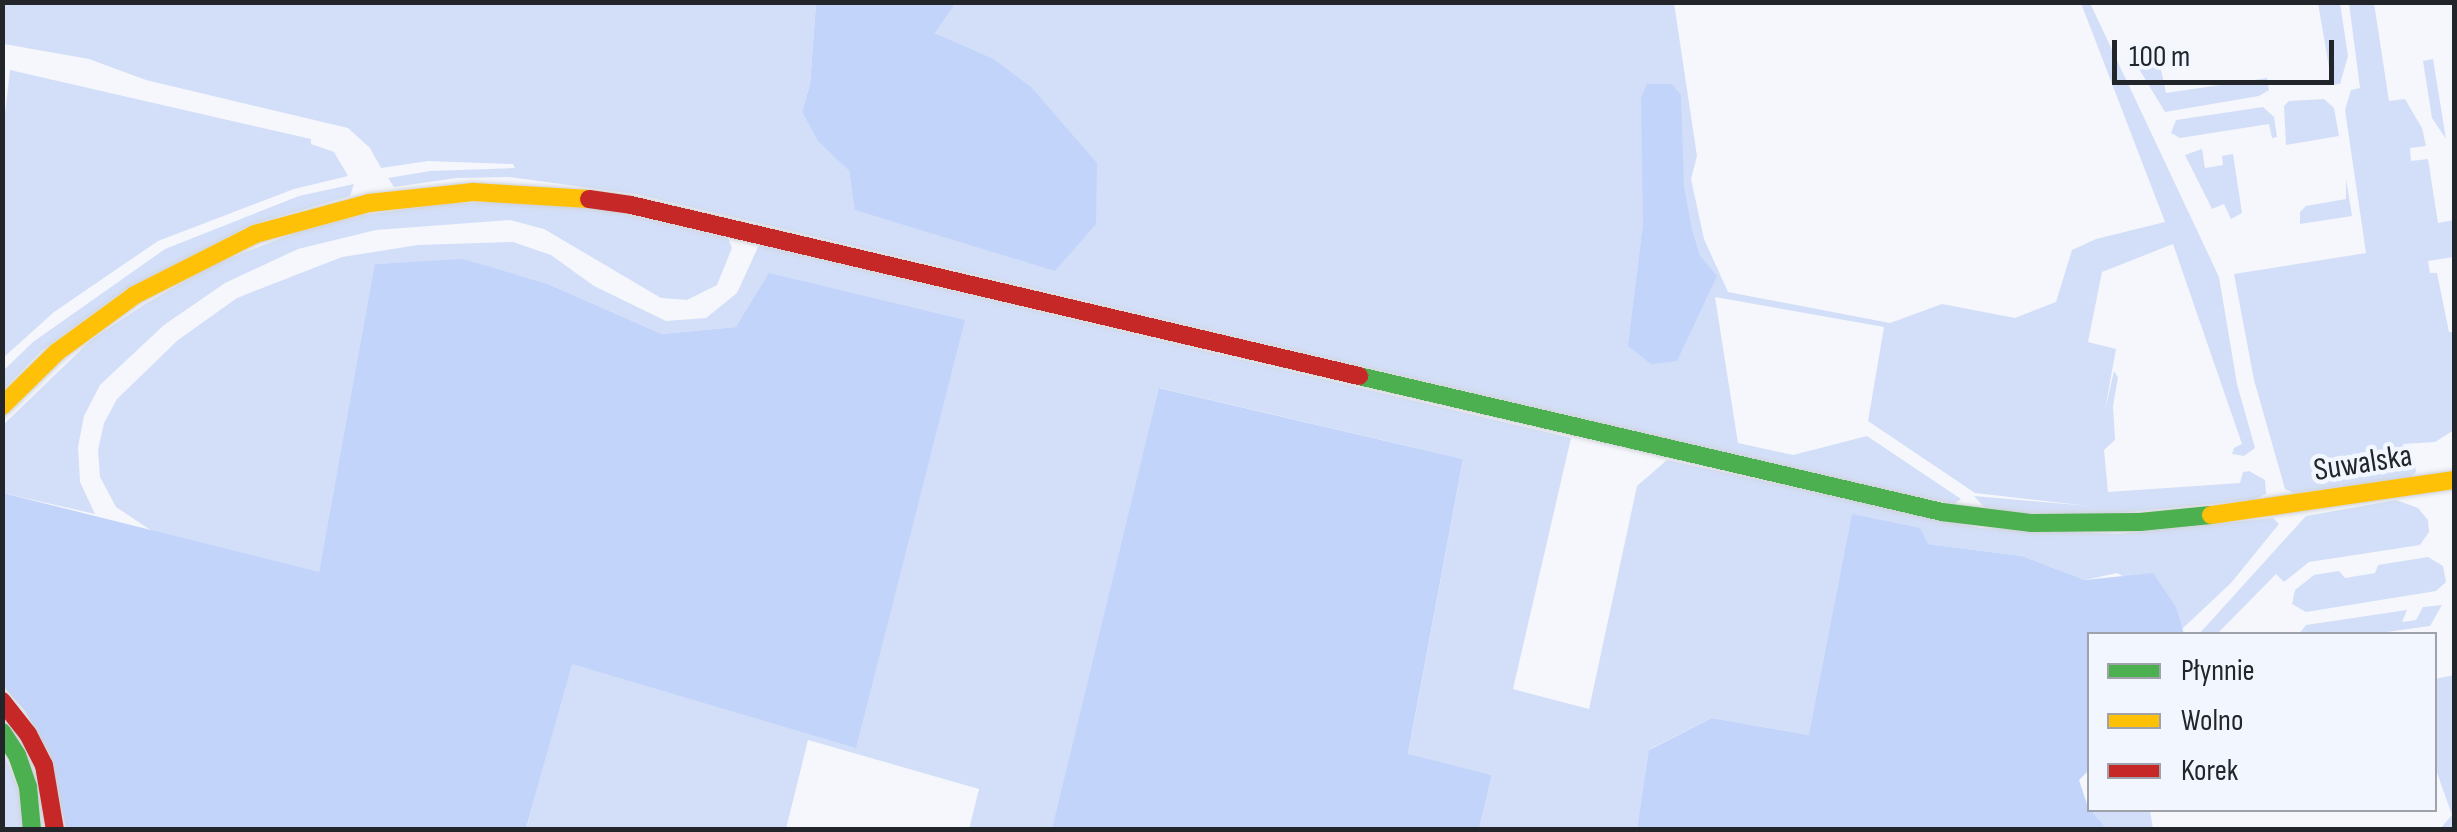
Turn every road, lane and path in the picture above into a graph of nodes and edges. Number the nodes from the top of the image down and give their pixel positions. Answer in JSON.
{"nodes":[{"id":1,"x":2,"y":406,"type":"edge"},
{"id":2,"x":2454,"y":480,"type":"edge"},
{"id":3,"x":2,"y":701,"type":"edge"},
{"id":4,"x":2,"y":732,"type":"edge"},
{"id":5,"x":32,"y":830,"type":"edge"},
{"id":6,"x":54,"y":830,"type":"edge"}],
"edges":[{"from":1,"to":2,"type":"main road","name":"Suwalska"},
{"from":3,"to":6,"type":"main road"},
{"from":4,"to":5,"type":"main road"}]}
